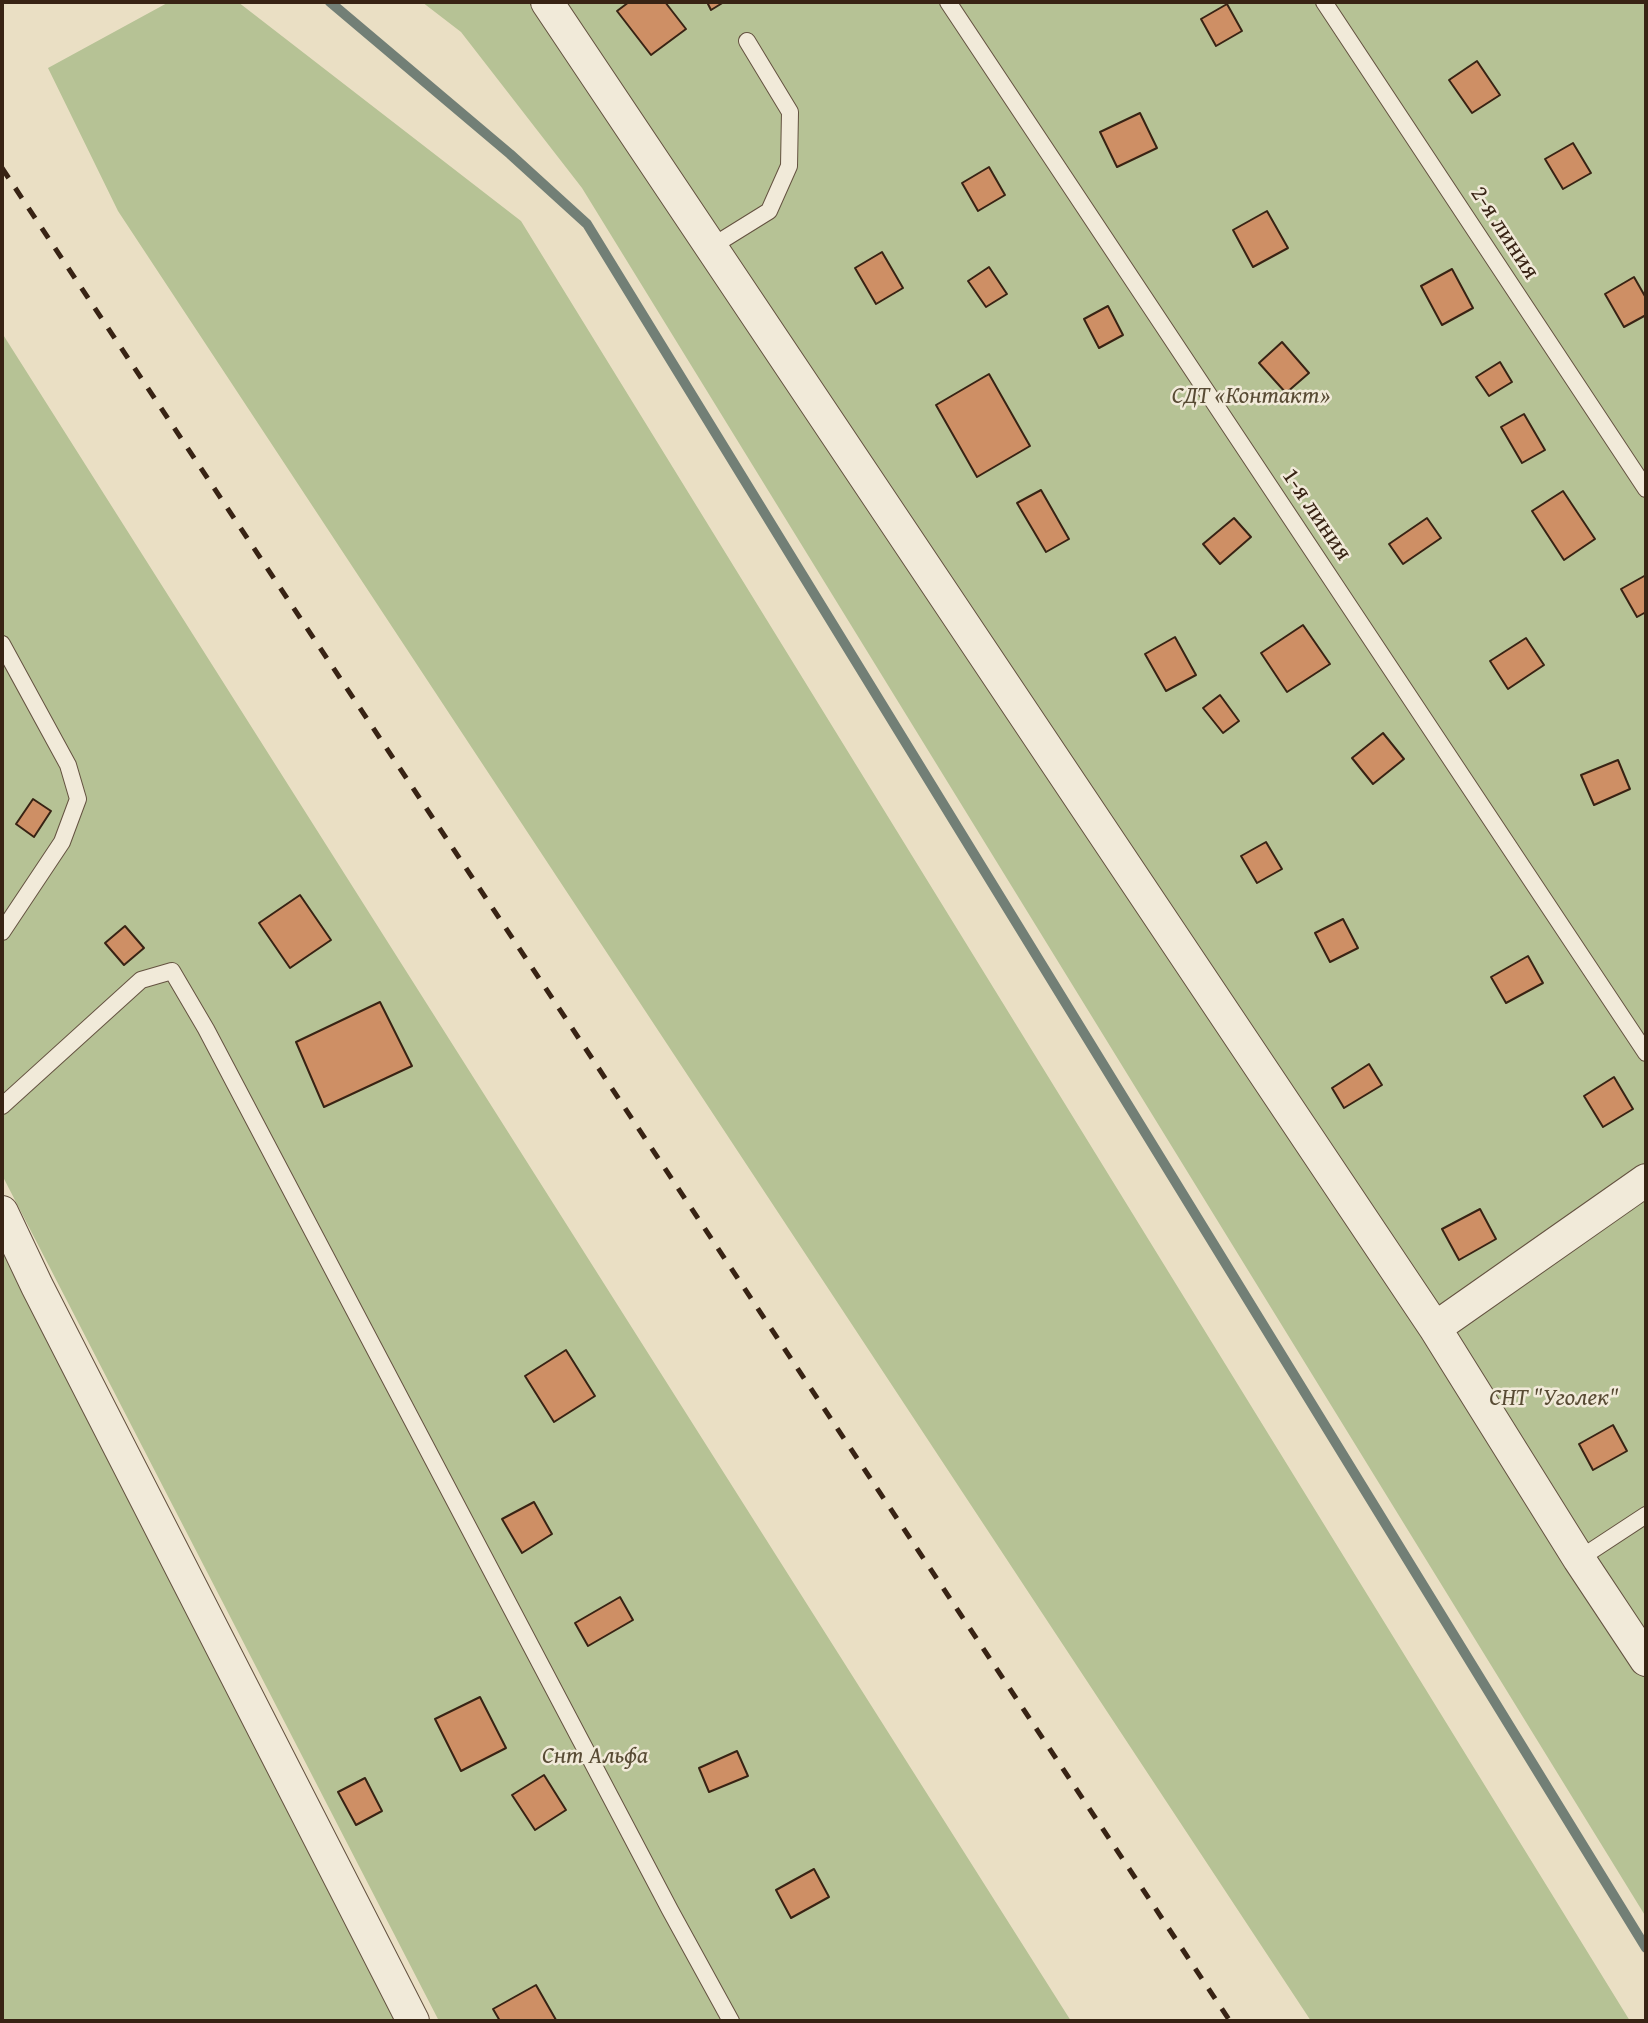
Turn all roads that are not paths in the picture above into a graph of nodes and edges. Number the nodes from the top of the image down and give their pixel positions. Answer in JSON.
{"nodes":[{"id":1,"x":547,"y":2,"type":"edge"},
{"id":2,"x":948,"y":2,"type":"edge"},
{"id":3,"x":1324,"y":2,"type":"edge"},
{"id":4,"x":747,"y":41,"type":"dead end"},
{"id":5,"x":712,"y":247,"type":"junction"},
{"id":6,"x":1646,"y":489,"type":"edge"},
{"id":7,"x":2,"y":644,"type":"edge"},
{"id":8,"x":2,"y":932,"type":"edge"},
{"id":9,"x":1646,"y":1053,"type":"edge"},
{"id":10,"x":2,"y":1106,"type":"edge"},
{"id":11,"x":1646,"y":1180,"type":"edge"},
{"id":12,"x":2,"y":1212,"type":"edge"},
{"id":13,"x":1435,"y":1328,"type":"junction"},
{"id":14,"x":1646,"y":1515,"type":"edge"},
{"id":15,"x":1579,"y":1559,"type":"junction"},
{"id":16,"x":1646,"y":1660,"type":"edge"},
{"id":17,"x":412,"y":2021,"type":"edge"},
{"id":18,"x":732,"y":2021,"type":"edge"}],
"edges":[{"from":1,"to":5,"type":"street"},
{"from":2,"to":9,"type":"lane","name":"1-я линия"},
{"from":3,"to":6,"type":"lane","name":"2-я линия"},
{"from":4,"to":5,"type":"lane"},
{"from":5,"to":13,"type":"street"},
{"from":7,"to":8,"type":"lane"},
{"from":10,"to":18,"type":"lane"},
{"from":11,"to":13,"type":"street"},
{"from":12,"to":17,"type":"street"},
{"from":13,"to":15,"type":"street"},
{"from":14,"to":15,"type":"lane"},
{"from":15,"to":16,"type":"street"}]}
